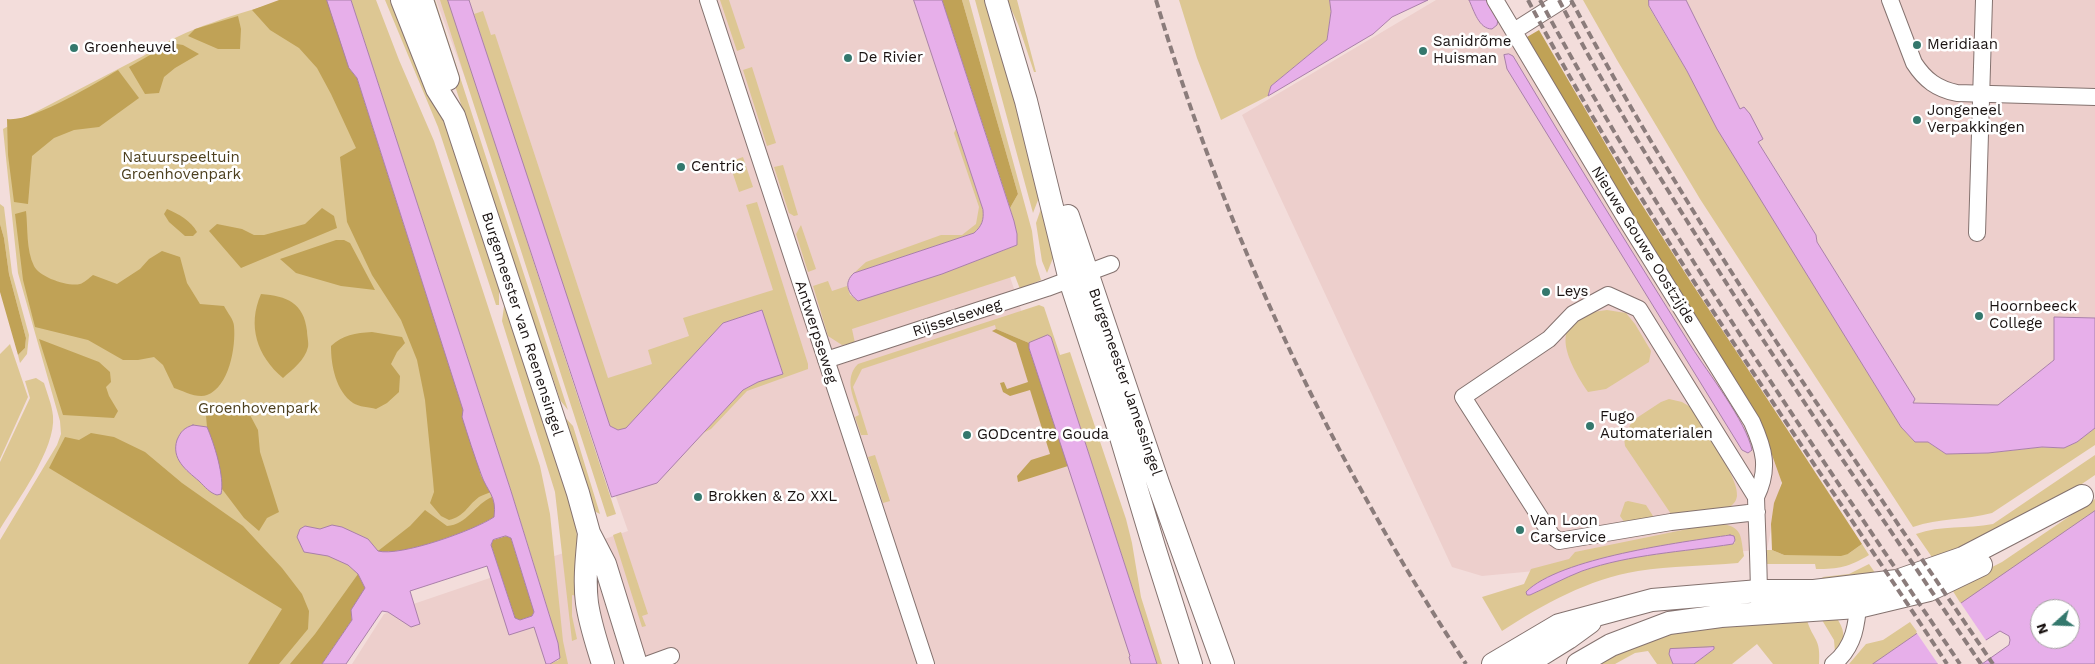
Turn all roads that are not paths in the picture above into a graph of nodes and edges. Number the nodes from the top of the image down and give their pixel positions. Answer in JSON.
{"nodes":[{"id":1,"x":402,"y":0,"type":"edge"},
{"id":2,"x":422,"y":0,"type":"edge"},
{"id":3,"x":708,"y":0,"type":"edge"},
{"id":4,"x":996,"y":0,"type":"edge"},
{"id":5,"x":1495,"y":0,"type":"edge"},
{"id":6,"x":1563,"y":0,"type":"edge"},
{"id":7,"x":1890,"y":0,"type":"edge"},
{"id":8,"x":1984,"y":0,"type":"edge"},
{"id":9,"x":1514,"y":31,"type":"junction"},
{"id":10,"x":1980,"y":94,"type":"junction"},
{"id":11,"x":2095,"y":97,"type":"edge"},
{"id":12,"x":454,"y":116,"type":"junction"},
{"id":13,"x":1977,"y":234,"type":"dead end"},
{"id":14,"x":1112,"y":264,"type":"dead end"},
{"id":15,"x":1079,"y":277,"type":"junction"},
{"id":16,"x":826,"y":360,"type":"junction"},
{"id":17,"x":2088,"y":491,"type":"edge"},
{"id":18,"x":1756,"y":504,"type":"junction"},
{"id":19,"x":589,"y":533,"type":"junction"},
{"id":20,"x":1759,"y":591,"type":"junction"},
{"id":21,"x":1859,"y":597,"type":"junction"},
{"id":22,"x":1601,"y":614,"type":"junction"},
{"id":23,"x":1758,"y":614,"type":"junction"},
{"id":24,"x":671,"y":656,"type":"dead end"},
{"id":25,"x":603,"y":664,"type":"edge"},
{"id":26,"x":636,"y":664,"type":"edge"},
{"id":27,"x":649,"y":664,"type":"edge"},
{"id":28,"x":926,"y":664,"type":"edge"},
{"id":29,"x":1192,"y":664,"type":"edge"},
{"id":30,"x":1222,"y":664,"type":"edge"},
{"id":31,"x":1493,"y":664,"type":"edge"},
{"id":32,"x":1526,"y":664,"type":"edge"},
{"id":33,"x":1578,"y":664,"type":"edge"},
{"id":34,"x":1833,"y":664,"type":"edge"}],
"edges":[{"from":1,"to":12,"type":"main road","name":"Burgemeester van Reenensingel"},
{"from":2,"to":12,"type":"main road","name":"Burgemeester van Reenensingel"},
{"from":3,"to":16,"type":"street","name":"Antwerpseweg"},
{"from":4,"to":15,"type":"main road","name":"Burgemeester Jamessingel"},
{"from":5,"to":9,"type":"street","name":"Nieuwe Gouwe Oostzijde"},
{"from":6,"to":9,"type":"street"},
{"from":7,"to":10,"type":"street"},
{"from":8,"to":10,"type":"street"},
{"from":9,"to":18,"type":"street","name":"Nieuwe Gouwe Oostzijde"},
{"from":10,"to":11,"type":"street"},
{"from":10,"to":13,"type":"street"},
{"from":12,"to":19,"type":"main road","name":"Burgemeester van Reenensingel"},
{"from":14,"to":15,"type":"street","name":"Rijsselseweg"},
{"from":15,"to":16,"type":"street","name":"Rijsselseweg"},
{"from":15,"to":29,"type":"main road","name":"Burgemeester Jamessingel"},
{"from":15,"to":30,"type":"main road","name":"Burgemeester Jamessingel"},
{"from":16,"to":28,"type":"street","name":"Antwerpseweg"},
{"from":17,"to":21,"type":"main road"},
{"from":18,"to":18,"type":"street"},
{"from":18,"to":20,"type":"street","name":"Nieuwe Gouwe Oostzijde"},
{"from":19,"to":25,"type":"main road","name":"Burgemeester van Reenensingel"},
{"from":19,"to":26,"type":"main road","name":"Burgemeester van Reenensingel"},
{"from":20,"to":21,"type":"main road"},
{"from":20,"to":22,"type":"main road"},
{"from":20,"to":23,"type":"street","name":"Nieuwe Gouwe Oostzijde"},
{"from":21,"to":23,"type":"main road"},
{"from":21,"to":34,"type":"street"},
{"from":22,"to":31,"type":"main road"},
{"from":22,"to":32,"type":"main road"},
{"from":23,"to":33,"type":"main road"},
{"from":24,"to":27,"type":"street"}]}
